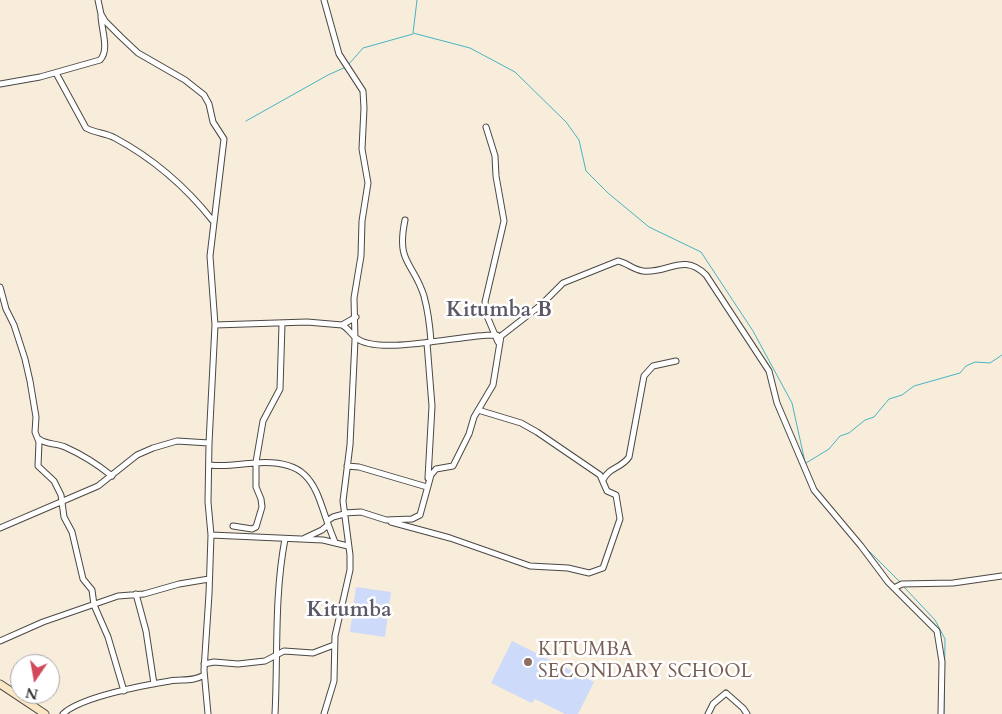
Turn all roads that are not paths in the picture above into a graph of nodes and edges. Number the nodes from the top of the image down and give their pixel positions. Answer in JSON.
{"nodes":[{"id":1,"x":98,"y":0,"type":"edge"},
{"id":2,"x":324,"y":0,"type":"edge"},
{"id":3,"x":101,"y":14,"type":"junction"},
{"id":4,"x":56,"y":73,"type":"junction"},
{"id":5,"x":0,"y":84,"type":"edge"},
{"id":6,"x":486,"y":127,"type":"dead end"},
{"id":7,"x":405,"y":220,"type":"dead end"},
{"id":8,"x":213,"y":221,"type":"junction"},
{"id":9,"x":0,"y":286,"type":"edge"},
{"id":10,"x":356,"y":317,"type":"junction"},
{"id":11,"x":282,"y":324,"type":"junction"},
{"id":12,"x":342,"y":324,"type":"junction"},
{"id":13,"x":215,"y":325,"type":"junction"},
{"id":14,"x":503,"y":334,"type":"junction"},
{"id":15,"x":496,"y":335,"type":"junction"},
{"id":16,"x":355,"y":338,"type":"junction"},
{"id":17,"x":429,"y":342,"type":"junction"},
{"id":18,"x":498,"y":343,"type":"junction"},
{"id":19,"x":676,"y":361,"type":"dead end"},
{"id":20,"x":478,"y":410,"type":"junction"},
{"id":21,"x":38,"y":439,"type":"junction"},
{"id":22,"x":209,"y":443,"type":"junction"},
{"id":23,"x":256,"y":462,"type":"junction"},
{"id":24,"x":210,"y":465,"type":"junction"},
{"id":25,"x":347,"y":466,"type":"junction"},
{"id":26,"x":112,"y":476,"type":"junction"},
{"id":27,"x":428,"y":479,"type":"junction"},
{"id":28,"x":603,"y":480,"type":"junction"},
{"id":29,"x":427,"y":487,"type":"junction"},
{"id":30,"x":63,"y":502,"type":"junction"},
{"id":31,"x":344,"y":514,"type":"junction"},
{"id":32,"x":386,"y":520,"type":"junction"},
{"id":33,"x":327,"y":523,"type":"junction"},
{"id":34,"x":233,"y":526,"type":"dead end"},
{"id":35,"x":0,"y":528,"type":"edge"},
{"id":36,"x":211,"y":535,"type":"junction"},
{"id":37,"x":285,"y":539,"type":"junction"},
{"id":38,"x":300,"y":540,"type":"junction"},
{"id":39,"x":334,"y":542,"type":"junction"},
{"id":40,"x":348,"y":546,"type":"junction"},
{"id":41,"x":1002,"y":576,"type":"edge"},
{"id":42,"x":209,"y":579,"type":"junction"},
{"id":43,"x":894,"y":588,"type":"junction"},
{"id":44,"x":136,"y":594,"type":"junction"},
{"id":45,"x":94,"y":605,"type":"junction"},
{"id":46,"x":0,"y":641,"type":"edge"},
{"id":47,"x":334,"y":645,"type":"junction"},
{"id":48,"x":277,"y":656,"type":"junction"},
{"id":49,"x":204,"y":664,"type":"junction"},
{"id":50,"x":204,"y":675,"type":"junction"},
{"id":51,"x":0,"y":684,"type":"edge"},
{"id":52,"x":154,"y":684,"type":"junction"},
{"id":53,"x":124,"y":691,"type":"junction"},
{"id":54,"x":45,"y":714,"type":"edge"},
{"id":55,"x":63,"y":714,"type":"edge"},
{"id":56,"x":208,"y":714,"type":"edge"},
{"id":57,"x":276,"y":714,"type":"edge"},
{"id":58,"x":324,"y":714,"type":"edge"},
{"id":59,"x":708,"y":714,"type":"edge"},
{"id":60,"x":746,"y":714,"type":"edge"},
{"id":61,"x":940,"y":714,"type":"edge"}],
"edges":[{"from":1,"to":3,"type":"street"},
{"from":2,"to":10,"type":"street"},
{"from":3,"to":4,"type":"street"},
{"from":3,"to":8,"type":"street"},
{"from":4,"to":5,"type":"street"},
{"from":4,"to":8,"type":"street"},
{"from":6,"to":15,"type":"street"},
{"from":7,"to":17,"type":"street"},
{"from":8,"to":13,"type":"street"},
{"from":9,"to":21,"type":"street"},
{"from":10,"to":12,"type":"street"},
{"from":10,"to":16,"type":"street"},
{"from":11,"to":12,"type":"street"},
{"from":11,"to":13,"type":"street"},
{"from":11,"to":23,"type":"street"},
{"from":12,"to":16,"type":"street"},
{"from":13,"to":22,"type":"street"},
{"from":14,"to":15,"type":"street"},
{"from":14,"to":18,"type":"street"},
{"from":14,"to":43,"type":"street"},
{"from":15,"to":17,"type":"street"},
{"from":15,"to":18,"type":"street"},
{"from":16,"to":17,"type":"street"},
{"from":16,"to":25,"type":"street"},
{"from":17,"to":27,"type":"street"},
{"from":18,"to":20,"type":"street"},
{"from":19,"to":28,"type":"street"},
{"from":20,"to":27,"type":"street"},
{"from":20,"to":28,"type":"street"},
{"from":21,"to":26,"type":"street"},
{"from":21,"to":30,"type":"street"},
{"from":22,"to":24,"type":"street"},
{"from":22,"to":26,"type":"street"},
{"from":23,"to":24,"type":"street"},
{"from":23,"to":33,"type":"street"},
{"from":23,"to":34,"type":"street"},
{"from":24,"to":36,"type":"street"},
{"from":25,"to":29,"type":"street"},
{"from":25,"to":31,"type":"street"},
{"from":26,"to":30,"type":"street"},
{"from":27,"to":29,"type":"street"},
{"from":28,"to":32,"type":"street"},
{"from":29,"to":32,"type":"street"},
{"from":30,"to":35,"type":"street"},
{"from":30,"to":45,"type":"street"},
{"from":31,"to":32,"type":"street"},
{"from":31,"to":33,"type":"street"},
{"from":31,"to":40,"type":"street"},
{"from":33,"to":38,"type":"street"},
{"from":33,"to":39,"type":"street"},
{"from":36,"to":37,"type":"street"},
{"from":36,"to":42,"type":"street"},
{"from":37,"to":38,"type":"street"},
{"from":37,"to":48,"type":"street"},
{"from":38,"to":39,"type":"street"},
{"from":39,"to":40,"type":"street"},
{"from":40,"to":47,"type":"street"},
{"from":41,"to":43,"type":"street"},
{"from":42,"to":44,"type":"street"},
{"from":42,"to":49,"type":"street"},
{"from":43,"to":61,"type":"street"},
{"from":44,"to":45,"type":"street"},
{"from":44,"to":52,"type":"street"},
{"from":45,"to":46,"type":"street"},
{"from":45,"to":53,"type":"street"},
{"from":47,"to":48,"type":"street"},
{"from":47,"to":58,"type":"street"},
{"from":48,"to":49,"type":"street"},
{"from":48,"to":57,"type":"street"},
{"from":49,"to":50,"type":"street"},
{"from":50,"to":52,"type":"street"},
{"from":50,"to":56,"type":"street"},
{"from":51,"to":54,"type":"street"},
{"from":52,"to":53,"type":"street"},
{"from":53,"to":55,"type":"street"},
{"from":59,"to":60,"type":"street"}]}
